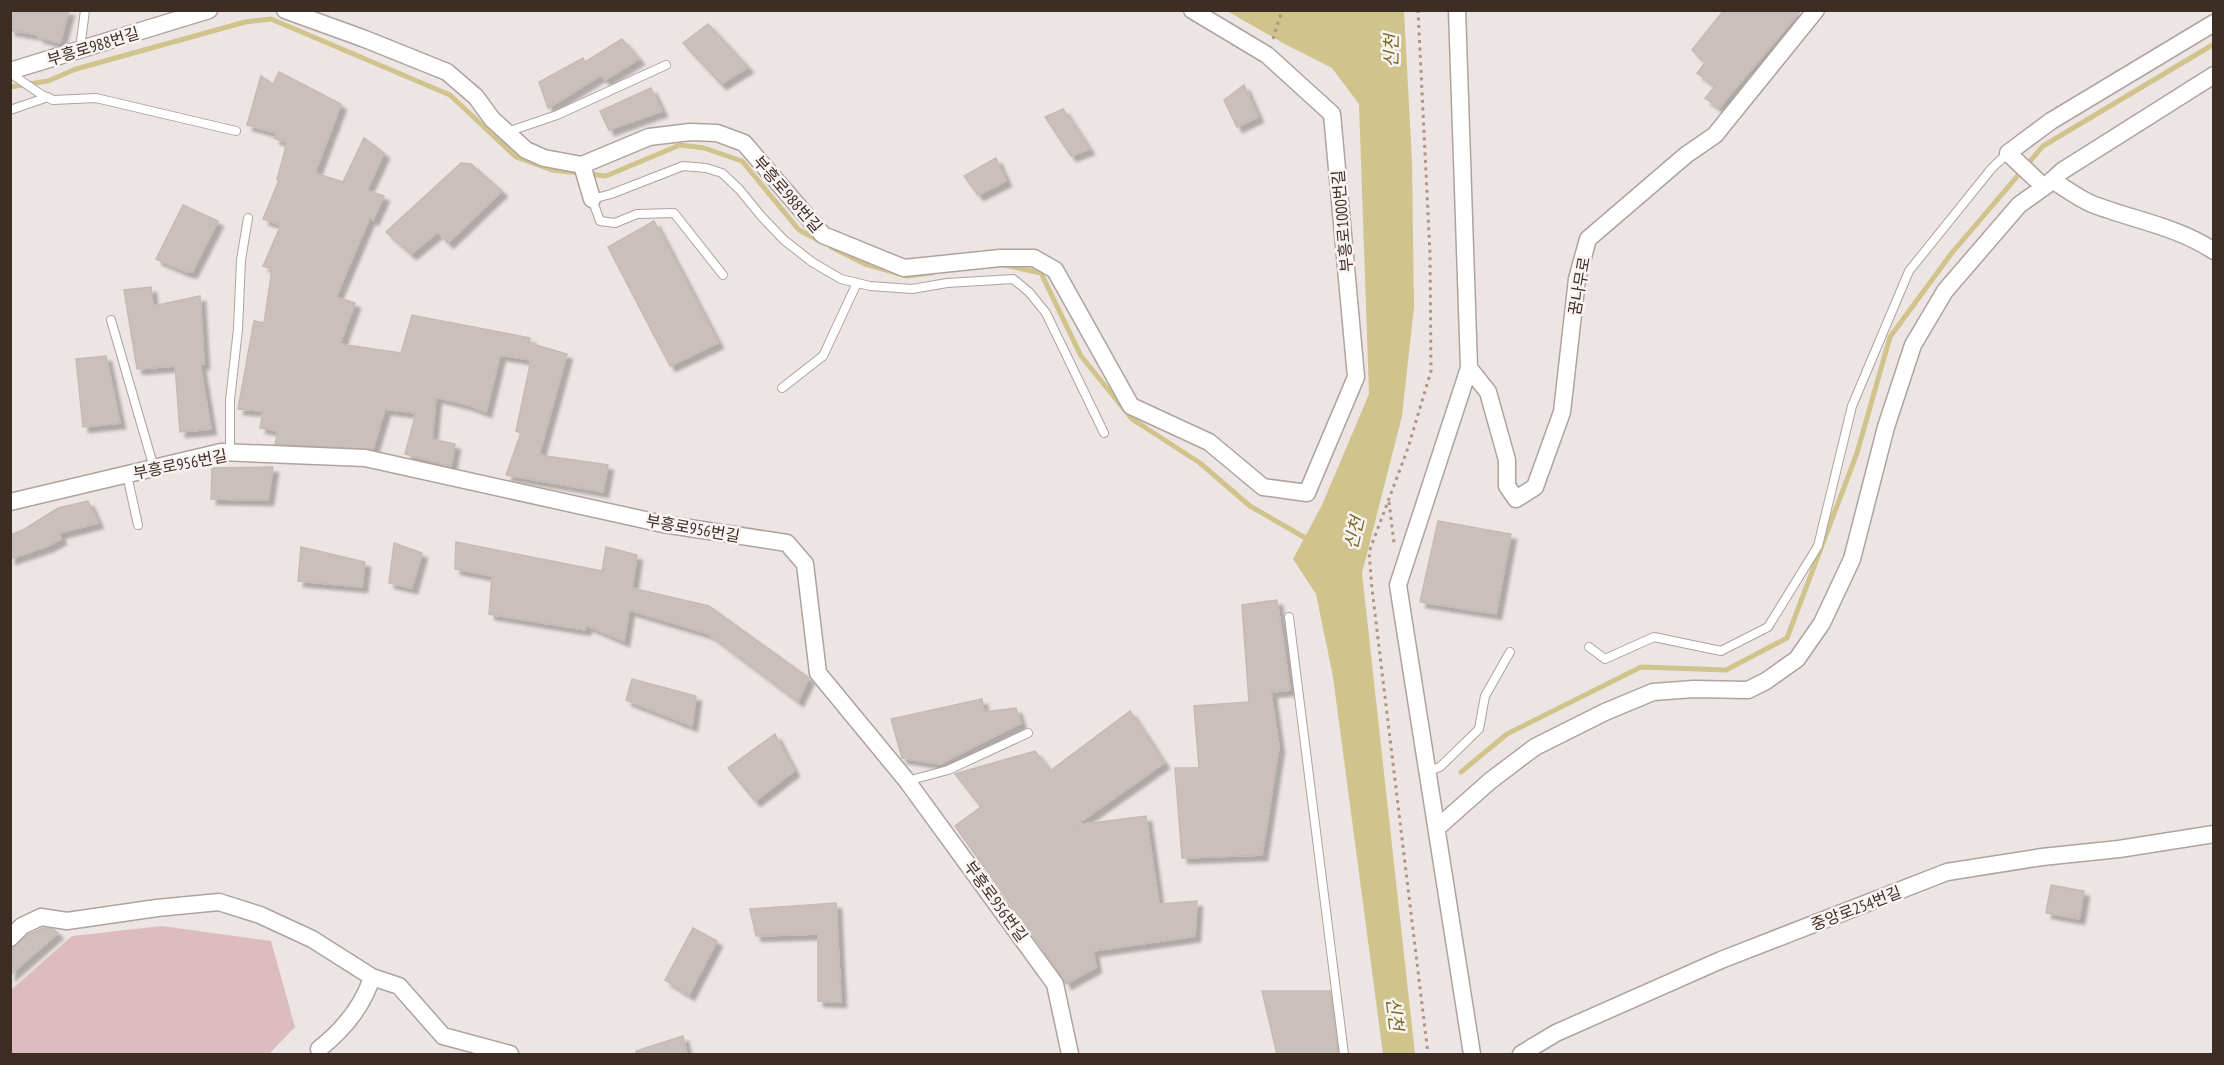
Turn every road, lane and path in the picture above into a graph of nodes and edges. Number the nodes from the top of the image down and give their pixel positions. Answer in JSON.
{"nodes":[{"id":1,"x":85,"y":10,"type":"edge"},
{"id":2,"x":209,"y":10,"type":"edge"},
{"id":3,"x":285,"y":10,"type":"edge"},
{"id":4,"x":1192,"y":10,"type":"edge"},
{"id":5,"x":1282,"y":10,"type":"edge"},
{"id":6,"x":1457,"y":10,"type":"edge"},
{"id":7,"x":1816,"y":10,"type":"edge"},
{"id":8,"x":2214,"y":23,"type":"edge"},
{"id":9,"x":81,"y":49,"type":"junction"},
{"id":10,"x":1267,"y":55,"type":"junction"},
{"id":11,"x":666,"y":65,"type":"dead end"},
{"id":12,"x":10,"y":72,"type":"edge"},
{"id":13,"x":2214,"y":75,"type":"edge"},
{"id":14,"x":45,"y":96,"type":"junction"},
{"id":15,"x":10,"y":110,"type":"edge"},
{"id":16,"x":236,"y":131,"type":"dead end"},
{"id":17,"x":506,"y":132,"type":"junction"},
{"id":18,"x":2008,"y":153,"type":"junction"},
{"id":19,"x":582,"y":165,"type":"junction"},
{"id":20,"x":2048,"y":183,"type":"junction"},
{"id":21,"x":592,"y":199,"type":"junction"},
{"id":22,"x":249,"y":218,"type":"dead end"},
{"id":23,"x":2214,"y":250,"type":"edge"},
{"id":24,"x":723,"y":275,"type":"dead end"},
{"id":25,"x":857,"y":283,"type":"junction"},
{"id":26,"x":111,"y":320,"type":"dead end"},
{"id":27,"x":1469,"y":368,"type":"junction"},
{"id":28,"x":783,"y":388,"type":"dead end"},
{"id":29,"x":1104,"y":433,"type":"dead end"},
{"id":30,"x":230,"y":453,"type":"junction"},
{"id":31,"x":154,"y":468,"type":"junction"},
{"id":32,"x":127,"y":475,"type":"junction"},
{"id":33,"x":1307,"y":493,"type":"joint"},
{"id":34,"x":1389,"y":500,"type":"dead end"},
{"id":35,"x":10,"y":502,"type":"edge"},
{"id":36,"x":138,"y":525,"type":"dead end"},
{"id":37,"x":1403,"y":570,"type":"junction"},
{"id":38,"x":1289,"y":617,"type":"dead end"},
{"id":39,"x":1589,"y":647,"type":"dead end"},
{"id":40,"x":1510,"y":652,"type":"dead end"},
{"id":41,"x":1028,"y":733,"type":"dead end"},
{"id":42,"x":1428,"y":771,"type":"junction"},
{"id":43,"x":907,"y":781,"type":"junction"},
{"id":44,"x":1437,"y":828,"type":"junction"},
{"id":45,"x":2214,"y":834,"type":"edge"},
{"id":46,"x":16,"y":932,"type":"edge"},
{"id":47,"x":372,"y":977,"type":"junction"},
{"id":48,"x":319,"y":1049,"type":"dead end"},
{"id":49,"x":510,"y":1054,"type":"edge"},
{"id":50,"x":1070,"y":1054,"type":"edge"},
{"id":51,"x":1344,"y":1054,"type":"edge"},
{"id":52,"x":1472,"y":1054,"type":"edge"},
{"id":53,"x":1521,"y":1054,"type":"edge"}],
"edges":[{"from":1,"to":9,"type":"lane"},
{"from":2,"to":9,"type":"street","name":"부흥로988번길"},
{"from":3,"to":17,"type":"street"},
{"from":4,"to":10,"type":"street","name":"부흥로1000번길"},
{"from":5,"to":10,"type":"path"},
{"from":6,"to":27,"type":"street"},
{"from":7,"to":27,"type":"street","name":"꿈나무로"},
{"from":8,"to":18,"type":"street"},
{"from":9,"to":12,"type":"street","name":"부흥로988번길"},
{"from":10,"to":33,"type":"street","name":"부흥로1000번길"},
{"from":11,"to":17,"type":"lane"},
{"from":12,"to":14,"type":"lane"},
{"from":13,"to":20,"type":"street"},
{"from":14,"to":15,"type":"lane"},
{"from":14,"to":16,"type":"lane"},
{"from":17,"to":19,"type":"street"},
{"from":18,"to":20,"type":"street"},
{"from":18,"to":39,"type":"lane"},
{"from":19,"to":21,"type":"street"},
{"from":19,"to":33,"type":"street","name":"부흥로988번길"},
{"from":20,"to":23,"type":"street"},
{"from":20,"to":44,"type":"street"},
{"from":21,"to":24,"type":"lane"},
{"from":21,"to":25,"type":"lane"},
{"from":22,"to":30,"type":"lane"},
{"from":25,"to":28,"type":"lane"},
{"from":25,"to":29,"type":"lane"},
{"from":26,"to":31,"type":"lane"},
{"from":27,"to":37,"type":"street"},
{"from":30,"to":31,"type":"street","name":"부흥로956번길"},
{"from":30,"to":43,"type":"street","name":"부흥로956번길"},
{"from":31,"to":32,"type":"street","name":"부흥로956번길"},
{"from":32,"to":35,"type":"street","name":"부흥로956번길"},
{"from":32,"to":36,"type":"lane"},
{"from":34,"to":37,"type":"path"},
{"from":37,"to":42,"type":"street"},
{"from":38,"to":51,"type":"lane"},
{"from":40,"to":42,"type":"lane"},
{"from":41,"to":43,"type":"lane"},
{"from":42,"to":44,"type":"street"},
{"from":43,"to":50,"type":"street","name":"부흥로956번길"},
{"from":44,"to":52,"type":"street"},
{"from":45,"to":53,"type":"street","name":"중앙로254번길"},
{"from":46,"to":47,"type":"street"},
{"from":47,"to":48,"type":"street"},
{"from":47,"to":49,"type":"street"}]}
